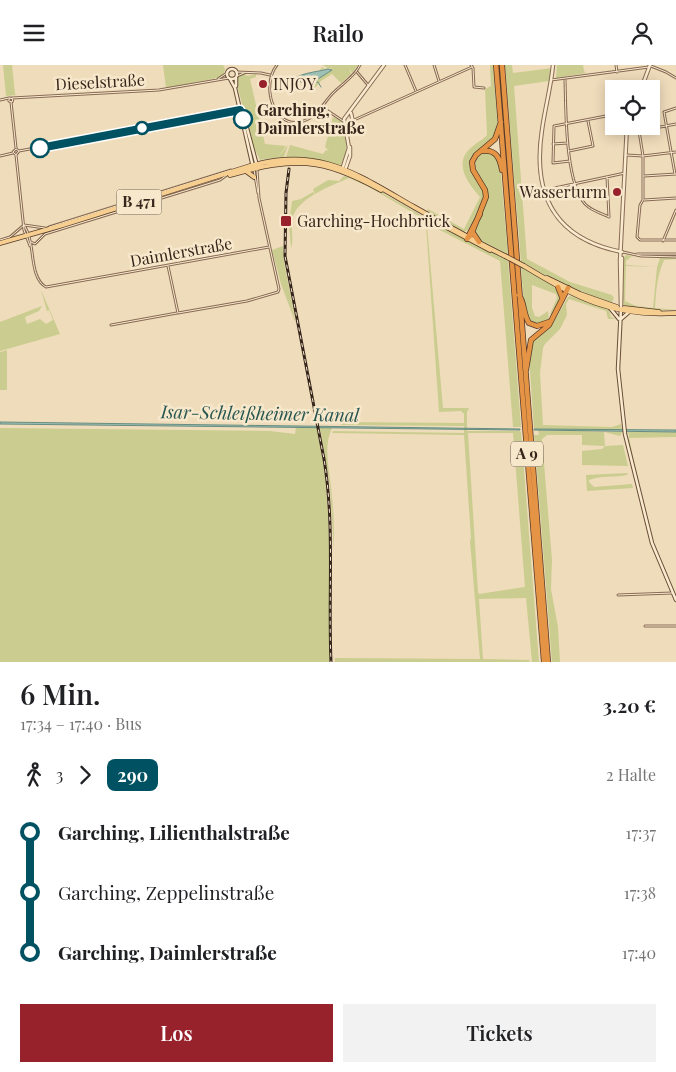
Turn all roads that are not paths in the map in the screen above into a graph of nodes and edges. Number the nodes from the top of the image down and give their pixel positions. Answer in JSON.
{"nodes":[{"id":1,"x":228,"y":65,"type":"edge"},
{"id":2,"x":278,"y":65,"type":"edge"},
{"id":3,"x":360,"y":65,"type":"edge"},
{"id":4,"x":384,"y":65,"type":"edge"},
{"id":5,"x":405,"y":65,"type":"edge"},
{"id":6,"x":434,"y":65,"type":"edge"},
{"id":7,"x":496,"y":65,"type":"edge"},
{"id":8,"x":502,"y":65,"type":"edge"},
{"id":9,"x":553,"y":65,"type":"edge"},
{"id":10,"x":616,"y":65,"type":"edge"},
{"id":11,"x":471,"y":66,"type":"edge"},
{"id":12,"x":650,"y":66,"type":"edge"},
{"id":13,"x":233,"y":69,"type":"junction"},
{"id":14,"x":356,"y":71,"type":"junction"},
{"id":15,"x":227,"y":72,"type":"junction"},
{"id":16,"x":617,"y":72,"type":"junction"},
{"id":17,"x":236,"y":75,"type":"junction"},
{"id":18,"x":271,"y":75,"type":"junction"},
{"id":19,"x":676,"y":78,"type":"edge"},
{"id":20,"x":217,"y":79,"type":"junction"},
{"id":21,"x":229,"y":79,"type":"junction"},
{"id":22,"x":551,"y":80,"type":"junction"},
{"id":23,"x":565,"y":80,"type":"junction"},
{"id":24,"x":645,"y":80,"type":"edge"},
{"id":25,"x":440,"y":81,"type":"junction"},
{"id":26,"x":370,"y":84,"type":"junction"},
{"id":27,"x":484,"y":88,"type":"dead end"},
{"id":28,"x":416,"y":92,"type":"junction"},
{"id":29,"x":12,"y":98,"type":"junction"},
{"id":30,"x":9,"y":99,"type":"junction"},
{"id":31,"x":0,"y":100,"type":"edge"},
{"id":32,"x":11,"y":102,"type":"junction"},
{"id":33,"x":321,"y":107,"type":"junction"},
{"id":34,"x":676,"y":108,"type":"edge"},
{"id":35,"x":352,"y":109,"type":"junction"},
{"id":36,"x":241,"y":110,"type":"junction"},
{"id":37,"x":605,"y":116,"type":"edge"},
{"id":38,"x":338,"y":117,"type":"junction"},
{"id":39,"x":346,"y":117,"type":"junction"},
{"id":40,"x":352,"y":119,"type":"junction"},
{"id":41,"x":587,"y":120,"type":"junction"},
{"id":42,"x":501,"y":122,"type":"junction"},
{"id":43,"x":346,"y":124,"type":"junction"},
{"id":44,"x":567,"y":124,"type":"junction"},
{"id":45,"x":676,"y":124,"type":"edge"},
{"id":46,"x":666,"y":126,"type":"junction"},
{"id":47,"x":627,"y":135,"type":"edge"},
{"id":48,"x":568,"y":143,"type":"junction"},
{"id":49,"x":553,"y":144,"type":"junction"},
{"id":50,"x":16,"y":149,"type":"junction"},
{"id":51,"x":19,"y":151,"type":"junction"},
{"id":52,"x":569,"y":151,"type":"junction"},
{"id":53,"x":479,"y":152,"type":"junction"},
{"id":54,"x":671,"y":152,"type":"junction"},
{"id":55,"x":676,"y":152,"type":"edge"},
{"id":56,"x":13,"y":153,"type":"junction"},
{"id":57,"x":16,"y":155,"type":"junction"},
{"id":58,"x":626,"y":155,"type":"junction"},
{"id":59,"x":0,"y":156,"type":"edge"},
{"id":60,"x":643,"y":156,"type":"junction"},
{"id":61,"x":570,"y":161,"type":"junction"},
{"id":62,"x":348,"y":164,"type":"junction"},
{"id":63,"x":255,"y":166,"type":"junction"},
{"id":64,"x":234,"y":171,"type":"junction"},
{"id":65,"x":244,"y":171,"type":"junction"},
{"id":66,"x":343,"y":171,"type":"junction"},
{"id":67,"x":505,"y":173,"type":"junction"},
{"id":68,"x":624,"y":173,"type":"junction"},
{"id":69,"x":355,"y":174,"type":"junction"},
{"id":70,"x":675,"y":174,"type":"edge"},
{"id":71,"x":227,"y":175,"type":"junction"},
{"id":72,"x":607,"y":176,"type":"junction"},
{"id":73,"x":643,"y":176,"type":"junction"},
{"id":74,"x":254,"y":177,"type":"junction"},
{"id":75,"x":215,"y":178,"type":"junction"},
{"id":76,"x":575,"y":183,"type":"junction"},
{"id":77,"x":550,"y":189,"type":"dead end"},
{"id":78,"x":258,"y":193,"type":"junction"},
{"id":79,"x":676,"y":198,"type":"edge"},
{"id":80,"x":643,"y":200,"type":"junction"},
{"id":81,"x":676,"y":210,"type":"edge"},
{"id":82,"x":608,"y":213,"type":"junction"},
{"id":83,"x":480,"y":214,"type":"junction"},
{"id":84,"x":604,"y":214,"type":"junction"},
{"id":85,"x":426,"y":215,"type":"junction"},
{"id":86,"x":24,"y":225,"type":"junction"},
{"id":87,"x":473,"y":232,"type":"junction"},
{"id":88,"x":27,"y":236,"type":"junction"},
{"id":89,"x":468,"y":237,"type":"junction"},
{"id":90,"x":676,"y":240,"type":"edge"},
{"id":91,"x":663,"y":241,"type":"junction"},
{"id":92,"x":0,"y":242,"type":"edge"},
{"id":93,"x":31,"y":242,"type":"junction"},
{"id":94,"x":479,"y":242,"type":"junction"},
{"id":95,"x":35,"y":243,"type":"junction"},
{"id":96,"x":30,"y":247,"type":"junction"},
{"id":97,"x":269,"y":247,"type":"junction"},
{"id":98,"x":622,"y":252,"type":"junction"},
{"id":99,"x":499,"y":253,"type":"junction"},
{"id":100,"x":676,"y":255,"type":"edge"},
{"id":101,"x":622,"y":258,"type":"junction"},
{"id":102,"x":168,"y":266,"type":"junction"},
{"id":103,"x":540,"y":275,"type":"junction"},
{"id":104,"x":43,"y":286,"type":"junction"},
{"id":105,"x":558,"y":287,"type":"junction"},
{"id":106,"x":41,"y":288,"type":"dead end"},
{"id":107,"x":567,"y":290,"type":"junction"},
{"id":108,"x":519,"y":295,"type":"junction"},
{"id":109,"x":562,"y":297,"type":"junction"},
{"id":110,"x":619,"y":297,"type":"junction"},
{"id":111,"x":622,"y":301,"type":"junction"},
{"id":112,"x":610,"y":306,"type":"junction"},
{"id":113,"x":620,"y":309,"type":"junction"},
{"id":114,"x":630,"y":311,"type":"junction"},
{"id":115,"x":178,"y":313,"type":"junction"},
{"id":116,"x":676,"y":313,"type":"edge"},
{"id":117,"x":620,"y":320,"type":"junction"},
{"id":118,"x":111,"y":325,"type":"dead end"},
{"id":119,"x":525,"y":371,"type":"junction"},
{"id":120,"x":673,"y":593,"type":"junction"},
{"id":121,"x":618,"y":595,"type":"dead end"},
{"id":122,"x":676,"y":600,"type":"edge"},
{"id":123,"x":645,"y":626,"type":"dead end"},
{"id":124,"x":676,"y":626,"type":"edge"},
{"id":125,"x":542,"y":662,"type":"edge"},
{"id":126,"x":548,"y":662,"type":"edge"}],
"edges":[{"from":1,"to":13,"type":"street"},
{"from":1,"to":15,"type":"street"},
{"from":2,"to":18,"type":"street"},
{"from":3,"to":14,"type":"street"},
{"from":4,"to":26,"type":"street"},
{"from":5,"to":28,"type":"street"},
{"from":6,"to":25,"type":"street"},
{"from":7,"to":42,"type":"highway","number":"A 9"},
{"from":8,"to":108,"type":"highway","number":"A 9"},
{"from":9,"to":22,"type":"street"},
{"from":10,"to":16,"type":"street"},
{"from":11,"to":25,"type":"street"},
{"from":11,"to":27,"type":"street"},
{"from":12,"to":16,"type":"street"},
{"from":12,"to":19,"type":"street"},
{"from":12,"to":24,"type":"street"},
{"from":13,"to":15,"type":"street"},
{"from":13,"to":17,"type":"street"},
{"from":14,"to":26,"type":"street"},
{"from":14,"to":33,"type":"street"},
{"from":15,"to":20,"type":"street","name":"Dieselstraße"},
{"from":15,"to":21,"type":"street"},
{"from":16,"to":23,"type":"street"},
{"from":17,"to":18,"type":"street"},
{"from":17,"to":21,"type":"street"},
{"from":17,"to":36,"type":"street"},
{"from":18,"to":33,"type":"street"},
{"from":20,"to":21,"type":"street","name":"Dieselstraße"},
{"from":20,"to":29,"type":"street","name":"Dieselstraße"},
{"from":21,"to":36,"type":"street"},
{"from":22,"to":23,"type":"street"},
{"from":22,"to":98,"type":"street"},
{"from":23,"to":44,"type":"street"},
{"from":25,"to":28,"type":"street"},
{"from":26,"to":35,"type":"street"},
{"from":28,"to":40,"type":"street"},
{"from":29,"to":30,"type":"street","name":"Dieselstraße"},
{"from":29,"to":32,"type":"street"},
{"from":30,"to":31,"type":"street"},
{"from":30,"to":32,"type":"street"},
{"from":32,"to":50,"type":"street"},
{"from":33,"to":38,"type":"street"},
{"from":34,"to":46,"type":"street"},
{"from":35,"to":39,"type":"street"},
{"from":35,"to":40,"type":"street"},
{"from":36,"to":51,"type":"street"},
{"from":36,"to":63,"type":"street"},
{"from":37,"to":41,"type":"street"},
{"from":38,"to":39,"type":"street"},
{"from":38,"to":43,"type":"street"},
{"from":39,"to":40,"type":"street"},
{"from":39,"to":43,"type":"street"},
{"from":40,"to":43,"type":"street"},
{"from":41,"to":44,"type":"street"},
{"from":41,"to":52,"type":"street"},
{"from":42,"to":53,"type":"highway"},
{"from":42,"to":67,"type":"highway","number":"A 9"},
{"from":43,"to":62,"type":"street"},
{"from":43,"to":66,"type":"street"},
{"from":44,"to":48,"type":"street"},
{"from":44,"to":49,"type":"street"},
{"from":45,"to":46,"type":"street"},
{"from":46,"to":54,"type":"street"},
{"from":46,"to":60,"type":"street"},
{"from":47,"to":58,"type":"street"},
{"from":48,"to":49,"type":"street"},
{"from":48,"to":52,"type":"street"},
{"from":49,"to":61,"type":"street"},
{"from":50,"to":51,"type":"street"},
{"from":50,"to":56,"type":"street"},
{"from":51,"to":57,"type":"street"},
{"from":52,"to":61,"type":"street"},
{"from":53,"to":67,"type":"highway"},
{"from":53,"to":83,"type":"highway"},
{"from":54,"to":55,"type":"street"},
{"from":54,"to":60,"type":"street"},
{"from":54,"to":70,"type":"street"},
{"from":56,"to":57,"type":"street"},
{"from":56,"to":59,"type":"street"},
{"from":57,"to":86,"type":"street"},
{"from":58,"to":60,"type":"street"},
{"from":58,"to":68,"type":"street"},
{"from":60,"to":73,"type":"street"},
{"from":61,"to":76,"type":"street"},
{"from":62,"to":66,"type":"street"},
{"from":62,"to":69,"type":"street"},
{"from":63,"to":64,"type":"main road","number":"B 471"},
{"from":63,"to":65,"type":"main road","number":"B 471"},
{"from":63,"to":66,"type":"main road","number":"B 471"},
{"from":63,"to":74,"type":"street"},
{"from":63,"to":78,"type":"street"},
{"from":64,"to":75,"type":"main road","number":"B 471"},
{"from":64,"to":86,"type":"street"},
{"from":65,"to":71,"type":"main road","number":"B 471"},
{"from":65,"to":74,"type":"main road"},
{"from":66,"to":69,"type":"main road","number":"B 471"},
{"from":66,"to":85,"type":"main road","number":"B 471"},
{"from":67,"to":125,"type":"highway","number":"A 9"},
{"from":68,"to":72,"type":"street"},
{"from":68,"to":98,"type":"street"},
{"from":69,"to":85,"type":"main road","number":"B 471"},
{"from":70,"to":73,"type":"street"},
{"from":71,"to":75,"type":"main road","number":"B 471"},
{"from":71,"to":95,"type":"street"},
{"from":72,"to":76,"type":"street"},
{"from":72,"to":82,"type":"street"},
{"from":73,"to":80,"type":"street"},
{"from":74,"to":78,"type":"street"},
{"from":75,"to":88,"type":"main road","number":"B 471"},
{"from":76,"to":77,"type":"street"},
{"from":76,"to":84,"type":"street"},
{"from":78,"to":97,"type":"street"},
{"from":79,"to":80,"type":"street"},
{"from":80,"to":91,"type":"street"},
{"from":81,"to":91,"type":"street"},
{"from":82,"to":84,"type":"street"},
{"from":82,"to":84,"type":"street"},
{"from":83,"to":87,"type":"highway"},
{"from":83,"to":89,"type":"highway"},
{"from":85,"to":89,"type":"main road","number":"B 471"},
{"from":86,"to":88,"type":"street"},
{"from":86,"to":92,"type":"street"},
{"from":87,"to":89,"type":"highway"},
{"from":87,"to":94,"type":"highway"},
{"from":88,"to":92,"type":"main road","number":"B 471"},
{"from":88,"to":93,"type":"street"},
{"from":88,"to":96,"type":"street"},
{"from":89,"to":94,"type":"main road","number":"B 471"},
{"from":89,"to":99,"type":"main road","number":"B 471"},
{"from":90,"to":91,"type":"street"},
{"from":93,"to":95,"type":"street"},
{"from":93,"to":96,"type":"street"},
{"from":94,"to":99,"type":"main road","number":"B 471"},
{"from":95,"to":96,"type":"street"},
{"from":96,"to":104,"type":"street"},
{"from":97,"to":102,"type":"street","name":"Daimlerstraße"},
{"from":97,"to":115,"type":"street"},
{"from":98,"to":100,"type":"street"},
{"from":98,"to":101,"type":"street"},
{"from":99,"to":103,"type":"main road","number":"B 471","bridge":true},
{"from":101,"to":110,"type":"street"},
{"from":101,"to":111,"type":"street"},
{"from":102,"to":104,"type":"street","name":"Daimlerstraße"},
{"from":102,"to":115,"type":"street"},
{"from":103,"to":105,"type":"main road","number":"B 471"},
{"from":103,"to":107,"type":"main road","number":"B 471"},
{"from":104,"to":106,"type":"street"},
{"from":105,"to":107,"type":"main road","number":"B 471"},
{"from":105,"to":109,"type":"highway"},
{"from":107,"to":109,"type":"highway"},
{"from":107,"to":112,"type":"main road","number":"B 471"},
{"from":107,"to":119,"type":"highway"},
{"from":108,"to":109,"type":"highway"},
{"from":108,"to":119,"type":"highway","number":"A 9"},
{"from":110,"to":112,"type":"street"},
{"from":110,"to":113,"type":"street"},
{"from":111,"to":113,"type":"street"},
{"from":111,"to":114,"type":"street"},
{"from":112,"to":113,"type":"main road","number":"B 471"},
{"from":112,"to":117,"type":"street"},
{"from":113,"to":114,"type":"main road","number":"B 471"},
{"from":113,"to":117,"type":"street"},
{"from":114,"to":116,"type":"main road","number":"B 471"},
{"from":114,"to":117,"type":"street"},
{"from":115,"to":118,"type":"street"},
{"from":117,"to":120,"type":"street"},
{"from":119,"to":126,"type":"highway","number":"A 9"},
{"from":120,"to":121,"type":"street"},
{"from":120,"to":122,"type":"street"},
{"from":123,"to":124,"type":"street"}]}
